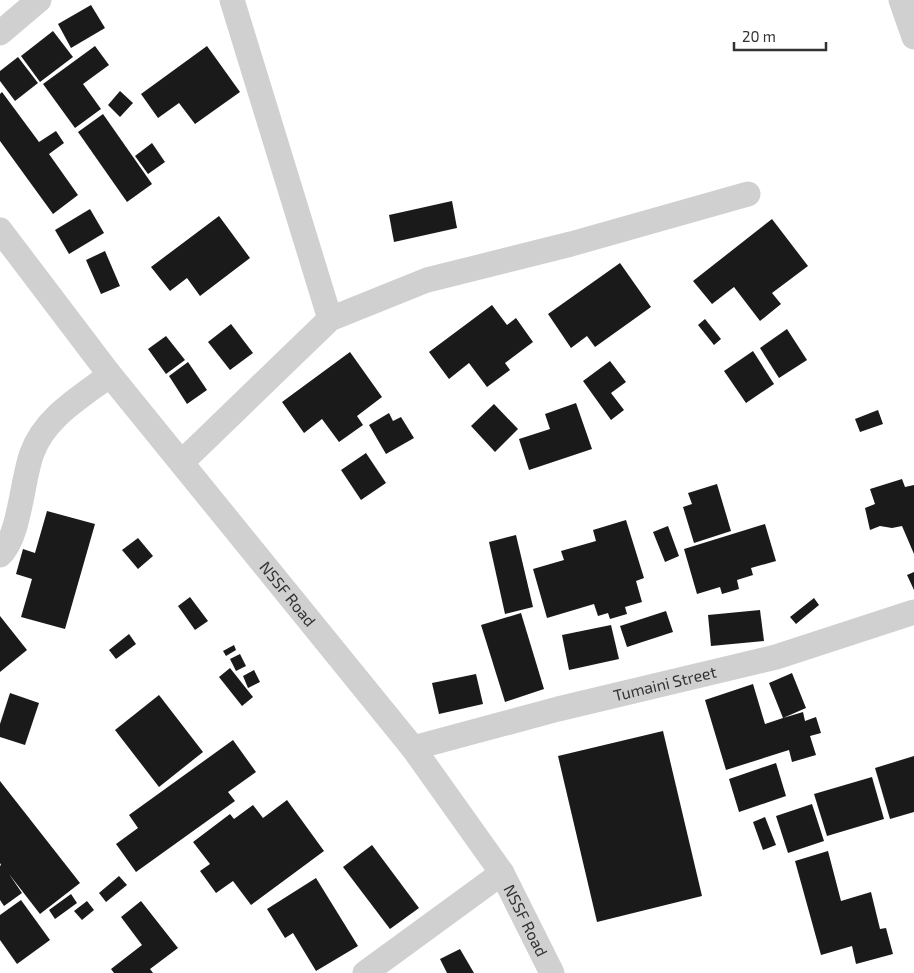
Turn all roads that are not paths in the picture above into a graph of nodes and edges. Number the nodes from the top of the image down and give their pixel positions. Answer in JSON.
{"nodes":[{"id":1,"x":39,"y":0,"type":"edge"},
{"id":2,"x":232,"y":0,"type":"edge"},
{"id":3,"x":901,"y":0,"type":"edge"},
{"id":4,"x":0,"y":33,"type":"edge"},
{"id":5,"x":914,"y":37,"type":"edge"},
{"id":6,"x":748,"y":194,"type":"dead end"},
{"id":7,"x":0,"y":230,"type":"edge"},
{"id":8,"x":330,"y":318,"type":"junction"},
{"id":9,"x":110,"y":374,"type":"junction"},
{"id":10,"x":182,"y":462,"type":"junction"},
{"id":11,"x":0,"y":555,"type":"edge"},
{"id":12,"x":914,"y":612,"type":"edge"},
{"id":13,"x":413,"y":748,"type":"junction"},
{"id":14,"x":502,"y":873,"type":"junction"},
{"id":15,"x":365,"y":973,"type":"edge"},
{"id":16,"x":552,"y":973,"type":"edge"}],
"edges":[{"from":1,"to":4,"type":"street"},
{"from":2,"to":8,"type":"street"},
{"from":3,"to":5,"type":"street"},
{"from":6,"to":8,"type":"street"},
{"from":7,"to":9,"type":"street","name":"NSSF Road"},
{"from":8,"to":10,"type":"street"},
{"from":9,"to":10,"type":"street","name":"NSSF Road"},
{"from":9,"to":11,"type":"street"},
{"from":10,"to":13,"type":"street","name":"NSSF Road"},
{"from":12,"to":13,"type":"street","name":"Tumaini Street"},
{"from":13,"to":14,"type":"street","name":"NSSF Road"},
{"from":14,"to":15,"type":"street"},
{"from":14,"to":16,"type":"street","name":"NSSF Road"}]}
